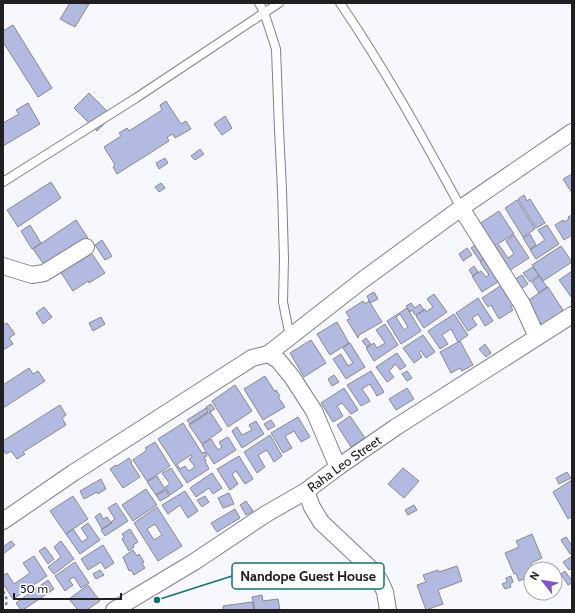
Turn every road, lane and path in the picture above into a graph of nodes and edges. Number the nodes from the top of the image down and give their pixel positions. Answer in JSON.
{"nodes":[{"id":1,"x":259,"y":3,"type":"edge"},
{"id":2,"x":279,"y":3,"type":"edge"},
{"id":3,"x":340,"y":3,"type":"edge"},
{"id":4,"x":264,"y":12,"type":"junction"},
{"id":5,"x":572,"y":132,"type":"edge"},
{"id":6,"x":3,"y":182,"type":"edge"},
{"id":7,"x":461,"y":208,"type":"junction"},
{"id":8,"x":86,"y":247,"type":"dead end"},
{"id":9,"x":3,"y":266,"type":"edge"},
{"id":10,"x":572,"y":315,"type":"edge"},
{"id":11,"x":537,"y":336,"type":"junction"},
{"id":12,"x":290,"y":337,"type":"junction"},
{"id":13,"x":268,"y":354,"type":"junction"},
{"id":14,"x":338,"y":466,"type":"junction"},
{"id":15,"x":306,"y":491,"type":"junction"},
{"id":16,"x":3,"y":521,"type":"edge"},
{"id":17,"x":3,"y":591,"type":"edge"},
{"id":18,"x":3,"y":607,"type":"edge"},
{"id":19,"x":122,"y":608,"type":"edge"},
{"id":20,"x":388,"y":610,"type":"edge"}],
"edges":[{"from":1,"to":4,"type":"lane"},
{"from":2,"to":4,"type":"lane"},
{"from":3,"to":7,"type":"lane"},
{"from":4,"to":6,"type":"lane"},
{"from":4,"to":12,"type":"lane"},
{"from":5,"to":7,"type":"street"},
{"from":7,"to":11,"type":"street"},
{"from":7,"to":12,"type":"street"},
{"from":8,"to":9,"type":"street"},
{"from":10,"to":11,"type":"street","name":"Raha Leo Street"},
{"from":11,"to":14,"type":"street","name":"Raha Leo Street"},
{"from":12,"to":13,"type":"street"},
{"from":13,"to":14,"type":"street"},
{"from":13,"to":16,"type":"street"},
{"from":14,"to":15,"type":"street","name":"Raha Leo Street"},
{"from":15,"to":19,"type":"street","name":"Raha Leo Street"},
{"from":15,"to":20,"type":"street"},
{"from":17,"to":18,"type":"path"}]}
